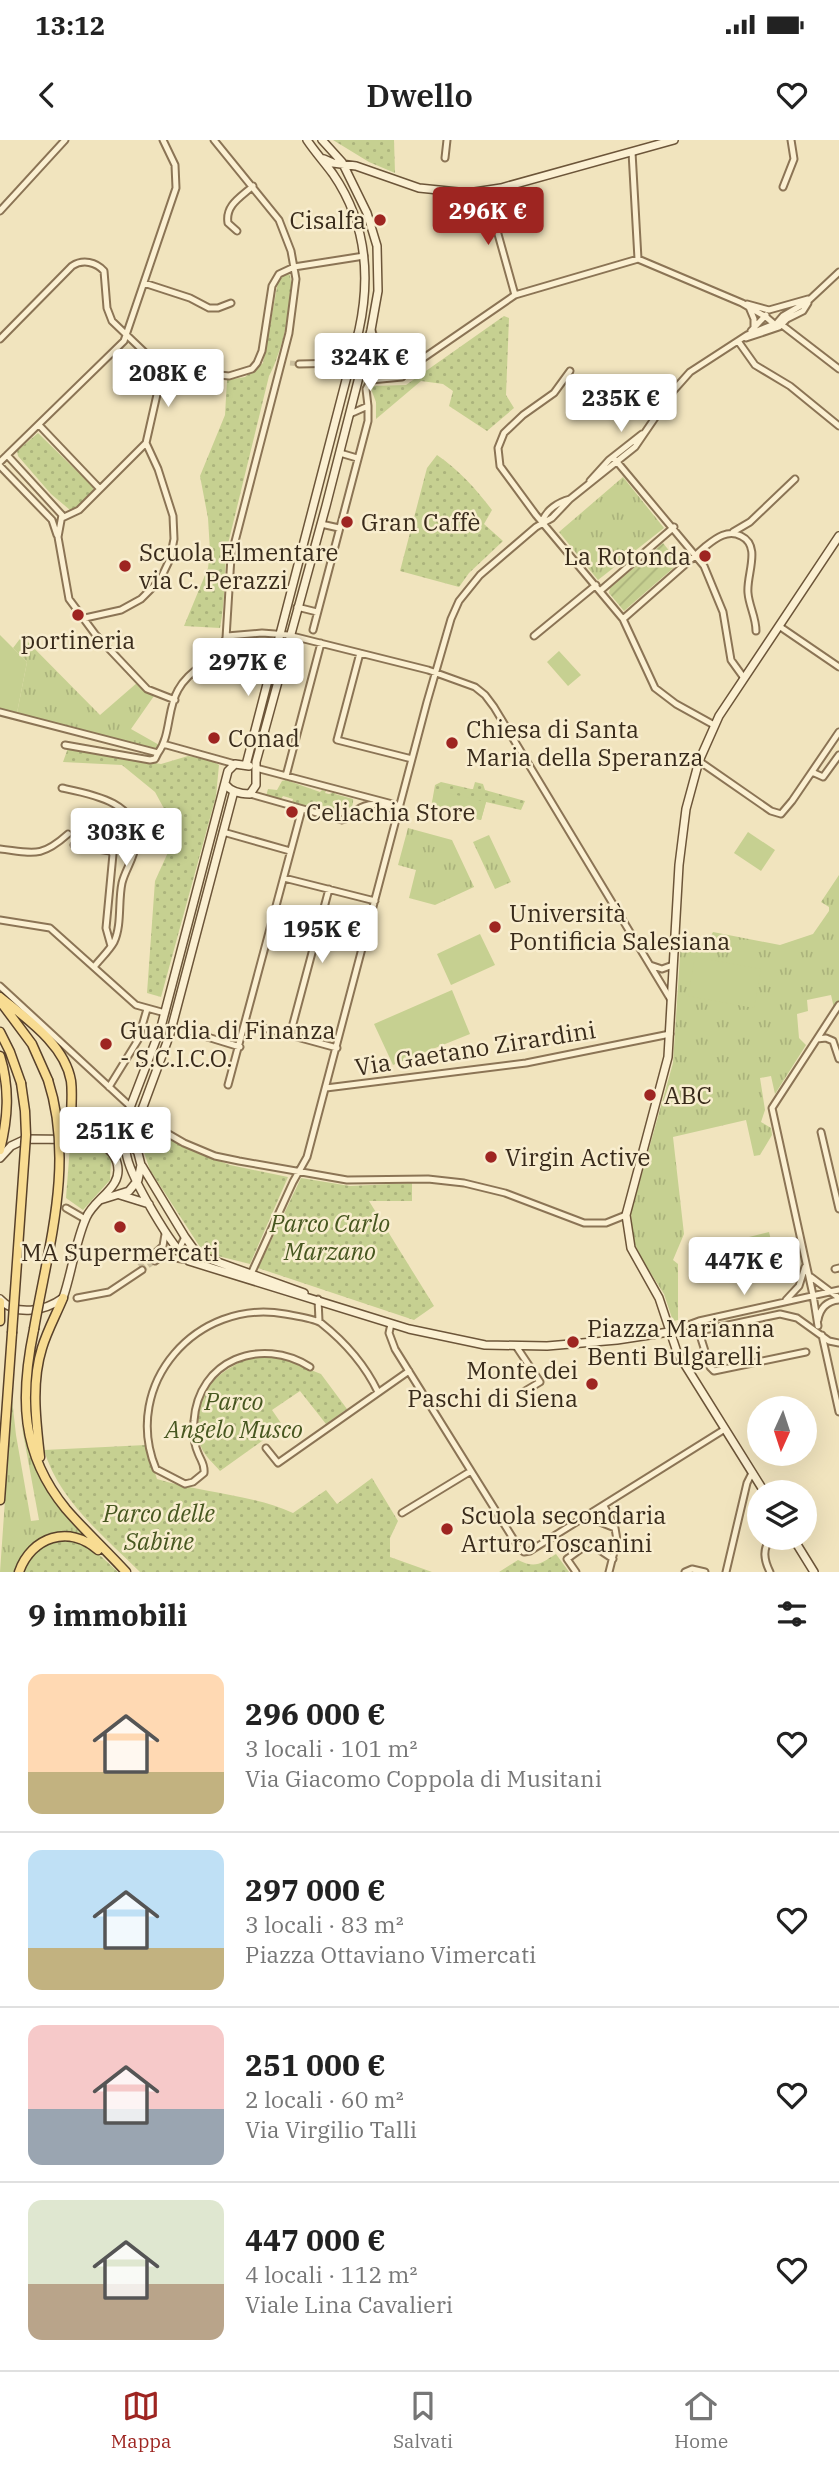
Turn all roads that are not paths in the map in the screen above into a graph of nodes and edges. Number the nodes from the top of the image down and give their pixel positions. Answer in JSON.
{"nodes":[{"id":1,"x":65,"y":140,"type":"edge"},
{"id":2,"x":163,"y":140,"type":"edge"},
{"id":3,"x":214,"y":140,"type":"edge"},
{"id":4,"x":307,"y":140,"type":"edge"},
{"id":5,"x":322,"y":140,"type":"edge"},
{"id":6,"x":447,"y":140,"type":"edge"},
{"id":7,"x":674,"y":140,"type":"edge"},
{"id":8,"x":791,"y":140,"type":"edge"},
{"id":9,"x":632,"y":152,"type":"junction"},
{"id":10,"x":317,"y":155,"type":"junction"},
{"id":11,"x":445,"y":158,"type":"dead end"},
{"id":12,"x":343,"y":164,"type":"junction"},
{"id":13,"x":253,"y":186,"type":"junction"},
{"id":14,"x":783,"y":187,"type":"dead end"},
{"id":15,"x":486,"y":191,"type":"junction"},
{"id":16,"x":0,"y":211,"type":"edge"},
{"id":17,"x":237,"y":231,"type":"dead end"},
{"id":18,"x":365,"y":256,"type":"junction"},
{"id":19,"x":638,"y":258,"type":"junction"},
{"id":20,"x":294,"y":267,"type":"junction"},
{"id":21,"x":839,"y":272,"type":"edge"},
{"id":22,"x":144,"y":283,"type":"junction"},
{"id":23,"x":515,"y":295,"type":"junction"},
{"id":24,"x":811,"y":298,"type":"junction"},
{"id":25,"x":230,"y":303,"type":"dead end"},
{"id":26,"x":742,"y":303,"type":"junction"},
{"id":27,"x":749,"y":307,"type":"junction"},
{"id":28,"x":777,"y":309,"type":"junction"},
{"id":29,"x":769,"y":310,"type":"junction"},
{"id":30,"x":766,"y":317,"type":"junction"},
{"id":31,"x":781,"y":317,"type":"junction"},
{"id":32,"x":773,"y":324,"type":"junction"},
{"id":33,"x":782,"y":326,"type":"junction"},
{"id":34,"x":754,"y":328,"type":"junction"},
{"id":35,"x":371,"y":330,"type":"junction"},
{"id":36,"x":126,"y":335,"type":"junction"},
{"id":37,"x":747,"y":335,"type":"junction"},
{"id":38,"x":0,"y":339,"type":"edge"},
{"id":39,"x":739,"y":340,"type":"junction"},
{"id":40,"x":282,"y":363,"type":"junction"},
{"id":41,"x":290,"y":363,"type":"tunnel mouth"},
{"id":42,"x":299,"y":363,"type":"tunnel mouth"},
{"id":43,"x":350,"y":363,"type":"junction"},
{"id":44,"x":362,"y":365,"type":"junction"},
{"id":45,"x":163,"y":368,"type":"junction"},
{"id":46,"x":409,"y":368,"type":"junction"},
{"id":47,"x":839,"y":369,"type":"edge"},
{"id":48,"x":570,"y":371,"type":"dead end"},
{"id":49,"x":368,"y":406,"type":"junction"},
{"id":50,"x":350,"y":414,"type":"junction"},
{"id":51,"x":39,"y":425,"type":"junction"},
{"id":52,"x":839,"y":426,"type":"edge"},
{"id":53,"x":146,"y":443,"type":"junction"},
{"id":54,"x":340,"y":453,"type":"junction"},
{"id":55,"x":7,"y":455,"type":"junction"},
{"id":56,"x":357,"y":458,"type":"junction"},
{"id":57,"x":616,"y":460,"type":"junction"},
{"id":58,"x":0,"y":462,"type":"edge"},
{"id":59,"x":16,"y":464,"type":"junction"},
{"id":60,"x":7,"y":472,"type":"junction"},
{"id":61,"x":795,"y":479,"type":"dead end"},
{"id":62,"x":99,"y":488,"type":"junction"},
{"id":63,"x":58,"y":510,"type":"junction"},
{"id":64,"x":49,"y":517,"type":"junction"},
{"id":65,"x":62,"y":518,"type":"junction"},
{"id":66,"x":542,"y":523,"type":"junction"},
{"id":67,"x":321,"y":524,"type":"junction"},
{"id":68,"x":674,"y":527,"type":"junction"},
{"id":69,"x":339,"y":528,"type":"junction"},
{"id":70,"x":733,"y":532,"type":"junction"},
{"id":71,"x":839,"y":536,"type":"edge"},
{"id":72,"x":58,"y":537,"type":"junction"},
{"id":73,"x":696,"y":554,"type":"junction"},
{"id":74,"x":598,"y":588,"type":"junction"},
{"id":75,"x":297,"y":607,"type":"junction"},
{"id":76,"x":317,"y":612,"type":"junction"},
{"id":77,"x":85,"y":618,"type":"junction"},
{"id":78,"x":622,"y":619,"type":"junction"},
{"id":79,"x":779,"y":626,"type":"junction"},
{"id":80,"x":313,"y":630,"type":"dead end"},
{"id":81,"x":756,"y":631,"type":"dead end"},
{"id":82,"x":279,"y":634,"type":"junction"},
{"id":83,"x":290,"y":635,"type":"junction"},
{"id":84,"x":227,"y":636,"type":"junction"},
{"id":85,"x":534,"y":636,"type":"dead end"},
{"id":86,"x":321,"y":643,"type":"junction"},
{"id":87,"x":360,"y":653,"type":"junction"},
{"id":88,"x":839,"y":667,"type":"edge"},
{"id":89,"x":436,"y":672,"type":"junction"},
{"id":90,"x":744,"y":678,"type":"junction"},
{"id":91,"x":175,"y":701,"type":"junction"},
{"id":92,"x":0,"y":712,"type":"edge"},
{"id":93,"x":714,"y":725,"type":"junction"},
{"id":94,"x":839,"y":732,"type":"edge"},
{"id":95,"x":65,"y":744,"type":"dead end"},
{"id":96,"x":163,"y":744,"type":"junction"},
{"id":97,"x":158,"y":752,"type":"junction"},
{"id":98,"x":839,"y":755,"type":"edge"},
{"id":99,"x":412,"y":759,"type":"junction"},
{"id":100,"x":699,"y":761,"type":"junction"},
{"id":101,"x":235,"y":764,"type":"junction"},
{"id":102,"x":246,"y":765,"type":"junction"},
{"id":103,"x":257,"y":768,"type":"junction"},
{"id":104,"x":812,"y":772,"type":"junction"},
{"id":105,"x":286,"y":776,"type":"junction"},
{"id":106,"x":225,"y":784,"type":"junction"},
{"id":107,"x":62,"y":788,"type":"dead end"},
{"id":108,"x":234,"y":791,"type":"junction"},
{"id":109,"x":250,"y":794,"type":"junction"},
{"id":110,"x":360,"y":795,"type":"junction"},
{"id":111,"x":399,"y":808,"type":"junction"},
{"id":112,"x":302,"y":809,"type":"junction"},
{"id":113,"x":355,"y":813,"type":"junction"},
{"id":114,"x":223,"y":832,"type":"junction"},
{"id":115,"x":68,"y":834,"type":"dead end"},
{"id":116,"x":74,"y":845,"type":"dead end"},
{"id":117,"x":0,"y":849,"type":"edge"},
{"id":118,"x":290,"y":851,"type":"junction"},
{"id":119,"x":284,"y":878,"type":"junction"},
{"id":120,"x":329,"y":889,"type":"junction"},
{"id":121,"x":375,"y":901,"type":"junction"},
{"id":122,"x":0,"y":920,"type":"edge"},
{"id":123,"x":111,"y":946,"type":"junction"},
{"id":124,"x":647,"y":963,"type":"junction"},
{"id":125,"x":673,"y":964,"type":"junction"},
{"id":126,"x":94,"y":967,"type":"junction"},
{"id":127,"x":0,"y":986,"type":"edge"},
{"id":128,"x":0,"y":1000,"type":"edge"},
{"id":129,"x":671,"y":1001,"type":"junction"},
{"id":130,"x":839,"y":1005,"type":"edge"},
{"id":131,"x":147,"y":1009,"type":"junction"},
{"id":132,"x":165,"y":1013,"type":"junction"},
{"id":133,"x":264,"y":1028,"type":"dead end"},
{"id":134,"x":0,"y":1032,"type":"edge"},
{"id":135,"x":191,"y":1032,"type":"dead end"},
{"id":136,"x":670,"y":1034,"type":"junction"},
{"id":137,"x":290,"y":1035,"type":"junction"},
{"id":138,"x":817,"y":1039,"type":"junction"},
{"id":139,"x":240,"y":1047,"type":"junction"},
{"id":140,"x":337,"y":1048,"type":"junction"},
{"id":141,"x":0,"y":1056,"type":"edge"},
{"id":142,"x":839,"y":1059,"type":"edge"},
{"id":143,"x":229,"y":1085,"type":"dead end"},
{"id":144,"x":109,"y":1087,"type":"junction"},
{"id":145,"x":326,"y":1088,"type":"junction"},
{"id":146,"x":130,"y":1110,"type":"junction"},
{"id":147,"x":139,"y":1117,"type":"junction"},
{"id":148,"x":821,"y":1132,"type":"dead end"},
{"id":149,"x":113,"y":1140,"type":"junction"},
{"id":150,"x":94,"y":1141,"type":"junction"},
{"id":151,"x":125,"y":1142,"type":"junction"},
{"id":152,"x":0,"y":1150,"type":"edge"},
{"id":153,"x":138,"y":1152,"type":"junction"},
{"id":154,"x":0,"y":1158,"type":"edge"},
{"id":155,"x":141,"y":1165,"type":"junction"},
{"id":156,"x":300,"y":1172,"type":"junction"},
{"id":157,"x":137,"y":1183,"type":"junction"},
{"id":158,"x":116,"y":1195,"type":"junction"},
{"id":159,"x":100,"y":1200,"type":"junction"},
{"id":160,"x":151,"y":1205,"type":"junction"},
{"id":161,"x":66,"y":1208,"type":"dead end"},
{"id":162,"x":839,"y":1209,"type":"edge"},
{"id":163,"x":626,"y":1215,"type":"junction"},
{"id":164,"x":85,"y":1219,"type":"junction"},
{"id":165,"x":164,"y":1227,"type":"junction"},
{"id":166,"x":184,"y":1237,"type":"junction"},
{"id":167,"x":176,"y":1249,"type":"junction"},
{"id":168,"x":162,"y":1256,"type":"junction"},
{"id":169,"x":189,"y":1261,"type":"junction"},
{"id":170,"x":806,"y":1264,"type":"junction"},
{"id":171,"x":141,"y":1268,"type":"tunnel mouth"},
{"id":172,"x":251,"y":1274,"type":"junction"},
{"id":173,"x":808,"y":1274,"type":"junction"},
{"id":174,"x":839,"y":1290,"type":"edge"},
{"id":175,"x":829,"y":1292,"type":"junction"},
{"id":176,"x":813,"y":1295,"type":"junction"},
{"id":177,"x":78,"y":1297,"type":"dead end"},
{"id":178,"x":63,"y":1298,"type":"junction"},
{"id":179,"x":318,"y":1299,"type":"junction"},
{"id":180,"x":839,"y":1299,"type":"edge"},
{"id":181,"x":0,"y":1300,"type":"edge"},
{"id":182,"x":783,"y":1302,"type":"junction"},
{"id":183,"x":0,"y":1321,"type":"edge"},
{"id":184,"x":319,"y":1321,"type":"junction"},
{"id":185,"x":391,"y":1324,"type":"junction"},
{"id":186,"x":818,"y":1326,"type":"junction"},
{"id":187,"x":668,"y":1332,"type":"junction"},
{"id":188,"x":699,"y":1332,"type":"junction"},
{"id":189,"x":822,"y":1336,"type":"junction"},
{"id":190,"x":839,"y":1343,"type":"edge"},
{"id":191,"x":516,"y":1346,"type":"junction"},
{"id":192,"x":806,"y":1352,"type":"dead end"},
{"id":193,"x":310,"y":1367,"type":"dead end"},
{"id":194,"x":409,"y":1371,"type":"junction"},
{"id":195,"x":378,"y":1392,"type":"junction"},
{"id":196,"x":520,"y":1394,"type":"dead end"},
{"id":197,"x":839,"y":1412,"type":"edge"},
{"id":198,"x":725,"y":1429,"type":"junction"},
{"id":199,"x":266,"y":1448,"type":"dead end"},
{"id":200,"x":42,"y":1470,"type":"junction"},
{"id":201,"x":471,"y":1471,"type":"junction"},
{"id":202,"x":752,"y":1473,"type":"junction"},
{"id":203,"x":757,"y":1480,"type":"edge"},
{"id":204,"x":0,"y":1500,"type":"edge"},
{"id":205,"x":604,"y":1506,"type":"junction"},
{"id":206,"x":402,"y":1513,"type":"dead end"},
{"id":207,"x":587,"y":1517,"type":"junction"},
{"id":208,"x":614,"y":1525,"type":"junction"},
{"id":209,"x":765,"y":1550,"type":"edge"},
{"id":210,"x":800,"y":1550,"type":"edge"},
{"id":211,"x":613,"y":1559,"type":"junction"},
{"id":212,"x":124,"y":1570,"type":"edge"},
{"id":213,"x":19,"y":1572,"type":"edge"},
{"id":214,"x":576,"y":1572,"type":"edge"},
{"id":215,"x":609,"y":1572,"type":"edge"},
{"id":216,"x":685,"y":1572,"type":"edge"},
{"id":217,"x":705,"y":1572,"type":"edge"},
{"id":218,"x":726,"y":1572,"type":"edge"},
{"id":219,"x":770,"y":1572,"type":"edge"},
{"id":220,"x":814,"y":1572,"type":"edge"}],
"edges":[{"from":1,"to":16,"type":"street"},
{"from":2,"to":22,"type":"street"},
{"from":3,"to":13,"type":"street"},
{"from":4,"to":10,"type":"street"},
{"from":5,"to":12,"type":"street"},
{"from":6,"to":11,"type":"street"},
{"from":7,"to":9,"type":"street"},
{"from":8,"to":14,"type":"street"},
{"from":9,"to":15,"type":"street"},
{"from":9,"to":19,"type":"street"},
{"from":10,"to":12,"type":"street"},
{"from":10,"to":18,"type":"street"},
{"from":12,"to":15,"type":"street"},
{"from":12,"to":35,"type":"street"},
{"from":13,"to":17,"type":"street"},
{"from":13,"to":20,"type":"street"},
{"from":15,"to":23,"type":"street"},
{"from":18,"to":20,"type":"street"},
{"from":18,"to":43,"type":"street"},
{"from":19,"to":23,"type":"street"},
{"from":19,"to":26,"type":"street"},
{"from":20,"to":40,"type":"street"},
{"from":20,"to":45,"type":"street"},
{"from":21,"to":24,"type":"street"},
{"from":22,"to":25,"type":"street"},
{"from":22,"to":36,"type":"street"},
{"from":23,"to":46,"type":"street"},
{"from":24,"to":28,"type":"street"},
{"from":24,"to":31,"type":"street"},
{"from":24,"to":33,"type":"street"},
{"from":26,"to":27,"type":"street"},
{"from":26,"to":29,"type":"street"},
{"from":27,"to":30,"type":"street"},
{"from":27,"to":34,"type":"street"},
{"from":28,"to":29,"type":"street"},
{"from":28,"to":31,"type":"street"},
{"from":29,"to":30,"type":"street"},
{"from":30,"to":32,"type":"street"},
{"from":30,"to":34,"type":"street"},
{"from":31,"to":32,"type":"street"},
{"from":32,"to":37,"type":"street"},
{"from":33,"to":39,"type":"street"},
{"from":33,"to":47,"type":"street"},
{"from":34,"to":37,"type":"street"},
{"from":35,"to":44,"type":"street"},
{"from":35,"to":46,"type":"street"},
{"from":36,"to":38,"type":"street"},
{"from":36,"to":45,"type":"street"},
{"from":36,"to":51,"type":"street"},
{"from":37,"to":39,"type":"street"},
{"from":39,"to":52,"type":"street"},
{"from":39,"to":57,"type":"street"},
{"from":40,"to":41,"type":"street"},
{"from":40,"to":84,"type":"street"},
{"from":42,"to":43,"type":"street"},
{"from":43,"to":44,"type":"street"},
{"from":43,"to":82,"type":"street"},
{"from":44,"to":46,"type":"street"},
{"from":44,"to":50,"type":"street"},
{"from":45,"to":53,"type":"street"},
{"from":46,"to":49,"type":"street"},
{"from":48,"to":66,"type":"street"},
{"from":49,"to":50,"type":"street"},
{"from":49,"to":56,"type":"street"},
{"from":50,"to":54,"type":"street"},
{"from":51,"to":55,"type":"street"},
{"from":51,"to":62,"type":"street"},
{"from":53,"to":62,"type":"street"},
{"from":53,"to":77,"type":"street"},
{"from":54,"to":56,"type":"street"},
{"from":54,"to":67,"type":"street"},
{"from":55,"to":58,"type":"street"},
{"from":55,"to":59,"type":"street"},
{"from":56,"to":69,"type":"street"},
{"from":57,"to":66,"type":"street"},
{"from":57,"to":68,"type":"street"},
{"from":58,"to":60,"type":"street"},
{"from":59,"to":60,"type":"street"},
{"from":59,"to":63,"type":"street"},
{"from":60,"to":64,"type":"street"},
{"from":61,"to":70,"type":"street"},
{"from":62,"to":65,"type":"street"},
{"from":63,"to":64,"type":"street"},
{"from":63,"to":65,"type":"street"},
{"from":64,"to":72,"type":"street"},
{"from":65,"to":72,"type":"street"},
{"from":66,"to":74,"type":"street"},
{"from":66,"to":89,"type":"street"},
{"from":67,"to":69,"type":"street"},
{"from":67,"to":75,"type":"street"},
{"from":68,"to":73,"type":"street"},
{"from":68,"to":74,"type":"street"},
{"from":69,"to":76,"type":"street"},
{"from":70,"to":73,"type":"street"},
{"from":70,"to":81,"type":"street"},
{"from":71,"to":79,"type":"street"},
{"from":72,"to":77,"type":"street"},
{"from":73,"to":78,"type":"street"},
{"from":73,"to":90,"type":"street"},
{"from":74,"to":78,"type":"street"},
{"from":74,"to":85,"type":"street"},
{"from":75,"to":76,"type":"street"},
{"from":75,"to":83,"type":"street"},
{"from":76,"to":80,"type":"street"},
{"from":77,"to":91,"type":"street"},
{"from":78,"to":93,"type":"street"},
{"from":79,"to":88,"type":"street"},
{"from":79,"to":90,"type":"street"},
{"from":82,"to":83,"type":"street"},
{"from":82,"to":84,"type":"street"},
{"from":82,"to":102,"type":"street"},
{"from":83,"to":86,"type":"street"},
{"from":83,"to":103,"type":"street"},
{"from":84,"to":91,"type":"street"},
{"from":86,"to":87,"type":"street"},
{"from":86,"to":105,"type":"street"},
{"from":87,"to":89,"type":"street"},
{"from":87,"to":99,"type":"street"},
{"from":89,"to":99,"type":"street"},
{"from":89,"to":124,"type":"street"},
{"from":90,"to":93,"type":"street"},
{"from":91,"to":96,"type":"street"},
{"from":92,"to":97,"type":"street"},
{"from":93,"to":100,"type":"street"},
{"from":94,"to":104,"type":"street"},
{"from":95,"to":97,"type":"street"},
{"from":96,"to":97,"type":"street"},
{"from":96,"to":101,"type":"street"},
{"from":98,"to":104,"type":"street"},
{"from":99,"to":111,"type":"street"},
{"from":100,"to":104,"type":"street"},
{"from":100,"to":125,"type":"street"},
{"from":101,"to":102,"type":"street"},
{"from":101,"to":106,"type":"street"},
{"from":102,"to":103,"type":"street"},
{"from":103,"to":105,"type":"street"},
{"from":103,"to":109,"type":"street"},
{"from":105,"to":110,"type":"street"},
{"from":106,"to":108,"type":"street"},
{"from":106,"to":132,"type":"street"},
{"from":107,"to":123,"type":"street"},
{"from":108,"to":109,"type":"street"},
{"from":108,"to":114,"type":"street"},
{"from":109,"to":112,"type":"street"},
{"from":110,"to":111,"type":"street"},
{"from":110,"to":113,"type":"street"},
{"from":111,"to":113,"type":"street"},
{"from":111,"to":121,"type":"street"},
{"from":112,"to":113,"type":"street"},
{"from":112,"to":118,"type":"street"},
{"from":114,"to":118,"type":"street"},
{"from":114,"to":147,"type":"street"},
{"from":115,"to":117,"type":"street"},
{"from":116,"to":123,"type":"street"},
{"from":118,"to":119,"type":"street"},
{"from":119,"to":120,"type":"street"},
{"from":119,"to":139,"type":"street"},
{"from":120,"to":121,"type":"street"},
{"from":120,"to":137,"type":"street"},
{"from":121,"to":140,"type":"street"},
{"from":122,"to":126,"type":"street"},
{"from":123,"to":126,"type":"street"},
{"from":124,"to":125,"type":"street"},
{"from":124,"to":129,"type":"street"},
{"from":125,"to":129,"type":"street"},
{"from":126,"to":131,"type":"street"},
{"from":127,"to":144,"type":"street"},
{"from":128,"to":150,"type":"main road"},
{"from":128,"to":200,"type":"main road","bridge":true},
{"from":129,"to":136,"type":"street"},
{"from":130,"to":138,"type":"street"},
{"from":131,"to":132,"type":"street"},
{"from":131,"to":144,"type":"street"},
{"from":132,"to":146,"type":"street"},
{"from":133,"to":137,"type":"street"},
{"from":134,"to":204,"type":"main road","bridge":true},
{"from":135,"to":139,"type":"street"},
{"from":136,"to":145,"type":"street","name":"Via Gaetano Zirardini"},
{"from":136,"to":163,"type":"street"},
{"from":137,"to":140,"type":"street"},
{"from":138,"to":142,"type":"street"},
{"from":138,"to":170,"type":"street"},
{"from":139,"to":143,"type":"street"},
{"from":140,"to":145,"type":"street"},
{"from":141,"to":152,"type":"main road"},
{"from":144,"to":146,"type":"street"},
{"from":145,"to":156,"type":"street"},
{"from":146,"to":149,"type":"street"},
{"from":146,"to":151,"type":"street"},
{"from":147,"to":153,"type":"street"},
{"from":147,"to":156,"type":"street"},
{"from":148,"to":162,"type":"street"},
{"from":149,"to":150,"type":"street"},
{"from":149,"to":151,"type":"street"},
{"from":150,"to":154,"type":"street"},
{"from":150,"to":159,"type":"street"},
{"from":151,"to":153,"type":"street"},
{"from":151,"to":157,"type":"street"},
{"from":153,"to":155,"type":"street"},
{"from":155,"to":157,"type":"street"},
{"from":155,"to":166,"type":"street"},
{"from":156,"to":163,"type":"street"},
{"from":156,"to":172,"type":"street"},
{"from":157,"to":158,"type":"street"},
{"from":157,"to":160,"type":"street"},
{"from":158,"to":159,"type":"street"},
{"from":158,"to":160,"type":"street"},
{"from":159,"to":164,"type":"street"},
{"from":160,"to":165,"type":"street"},
{"from":161,"to":164,"type":"street"},
{"from":163,"to":187,"type":"street"},
{"from":164,"to":178,"type":"street"},
{"from":165,"to":167,"type":"street"},
{"from":165,"to":168,"type":"street"},
{"from":166,"to":167,"type":"street"},
{"from":166,"to":172,"type":"street"},
{"from":167,"to":168,"type":"street"},
{"from":167,"to":169,"type":"street"},
{"from":168,"to":169,"type":"street"},
{"from":169,"to":179,"type":"street"},
{"from":170,"to":173,"type":"street"},
{"from":170,"to":182,"type":"street"},
{"from":171,"to":177,"type":"street"},
{"from":172,"to":179,"type":"street"},
{"from":173,"to":175,"type":"street"},
{"from":173,"to":176,"type":"street"},
{"from":174,"to":175,"type":"street"},
{"from":175,"to":176,"type":"street"},
{"from":175,"to":180,"type":"street"},
{"from":176,"to":182,"type":"street"},
{"from":176,"to":186,"type":"street"},
{"from":178,"to":181,"type":"street"},
{"from":178,"to":200,"type":"main road"},
{"from":179,"to":184,"type":"street"},
{"from":179,"to":185,"type":"street"},
{"from":180,"to":186,"type":"street"},
{"from":181,"to":183,"type":"main road"},
{"from":182,"to":187,"type":"street"},
{"from":184,"to":193,"type":"street"},
{"from":184,"to":195,"type":"street"},
{"from":185,"to":191,"type":"street"},
{"from":185,"to":194,"type":"street"},
{"from":186,"to":189,"type":"street"},
{"from":187,"to":188,"type":"street"},
{"from":187,"to":191,"type":"street"},
{"from":187,"to":198,"type":"street"},
{"from":188,"to":189,"type":"street"},
{"from":188,"to":192,"type":"street"},
{"from":189,"to":190,"type":"street"},
{"from":189,"to":197,"type":"street"},
{"from":191,"to":196,"type":"street"},
{"from":194,"to":195,"type":"street"},
{"from":194,"to":201,"type":"street"},
{"from":195,"to":199,"type":"street"},
{"from":198,"to":202,"type":"street"},
{"from":198,"to":205,"type":"street"},
{"from":200,"to":212,"type":"main road"},
{"from":201,"to":206,"type":"street"},
{"from":201,"to":207,"type":"street"},
{"from":202,"to":203,"type":"street"},
{"from":202,"to":218,"type":"street"},
{"from":205,"to":207,"type":"street"},
{"from":205,"to":208,"type":"street"},
{"from":207,"to":208,"type":"street"},
{"from":208,"to":211,"type":"street"},
{"from":209,"to":219,"type":"street"},
{"from":210,"to":220,"type":"street"},
{"from":211,"to":214,"type":"street"},
{"from":211,"to":215,"type":"street"},
{"from":212,"to":213,"type":"main road"},
{"from":216,"to":217,"type":"street"}]}
